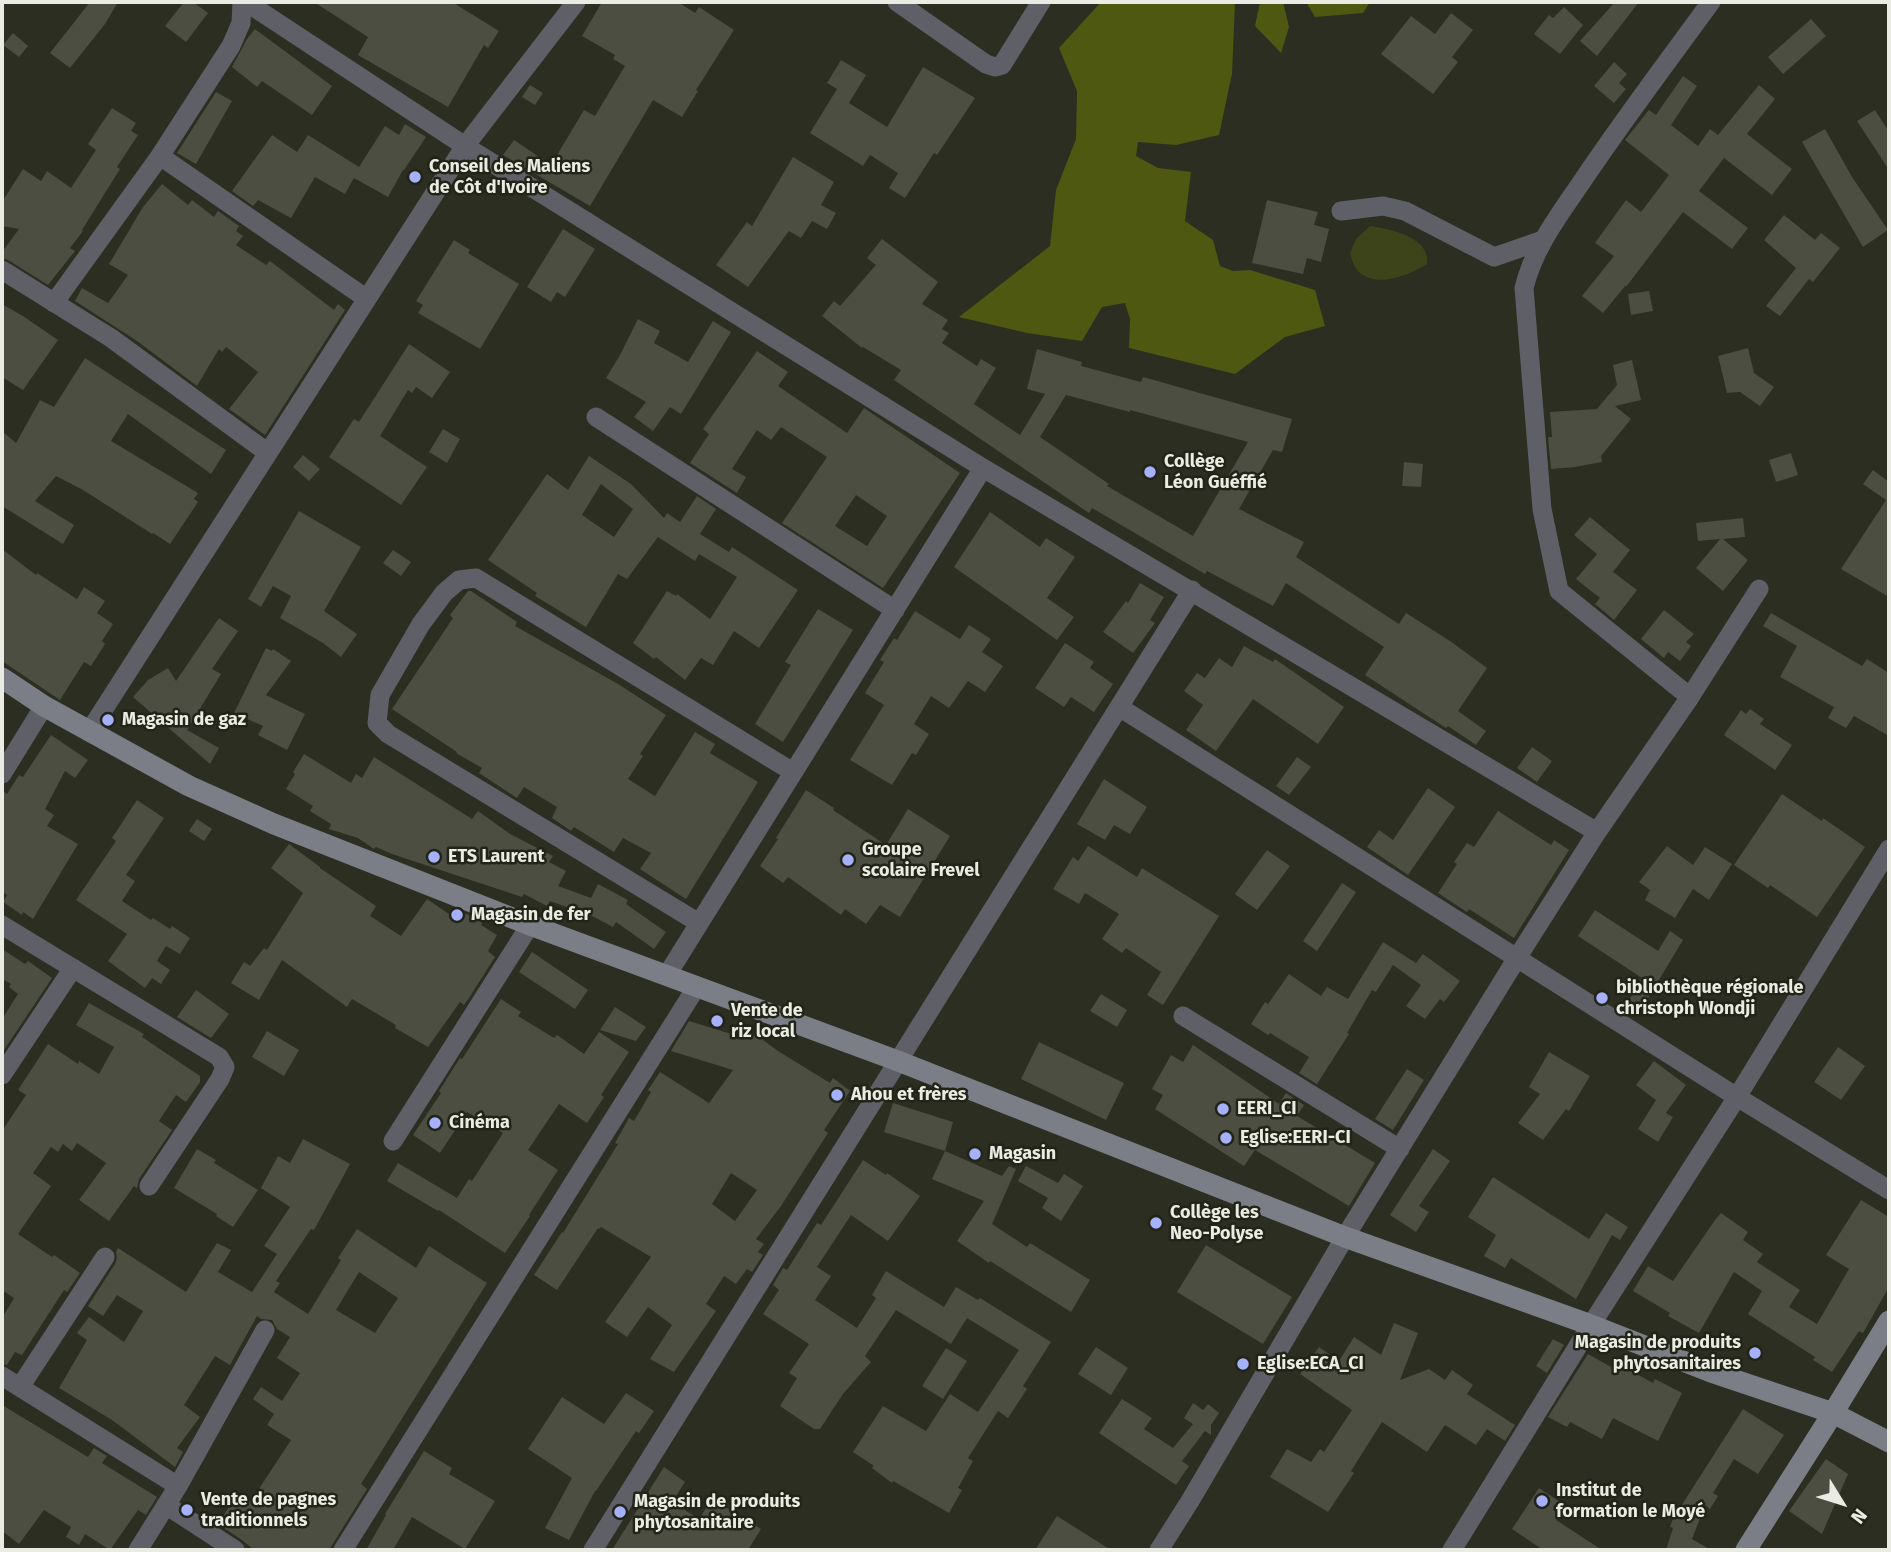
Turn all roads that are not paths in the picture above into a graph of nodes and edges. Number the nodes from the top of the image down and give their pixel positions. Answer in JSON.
{"nodes":[{"id":1,"x":244,"y":2,"type":"edge"},
{"id":2,"x":576,"y":2,"type":"edge"},
{"id":3,"x":897,"y":2,"type":"edge"},
{"id":4,"x":1041,"y":2,"type":"edge"},
{"id":5,"x":1711,"y":2,"type":"edge"},
{"id":6,"x":465,"y":146,"type":"junction"},
{"id":7,"x":160,"y":156,"type":"junction"},
{"id":8,"x":1341,"y":211,"type":"dead end"},
{"id":9,"x":1543,"y":240,"type":"junction"},
{"id":10,"x":2,"y":270,"type":"edge"},
{"id":11,"x":367,"y":299,"type":"junction"},
{"id":12,"x":54,"y":303,"type":"junction"},
{"id":13,"x":596,"y":417,"type":"dead end"},
{"id":14,"x":268,"y":453,"type":"junction"},
{"id":15,"x":983,"y":468,"type":"junction"},
{"id":16,"x":1759,"y":589,"type":"dead end"},
{"id":17,"x":1192,"y":590,"type":"junction"},
{"id":18,"x":895,"y":610,"type":"junction"},
{"id":19,"x":2,"y":678,"type":"edge"},
{"id":20,"x":1690,"y":697,"type":"junction"},
{"id":21,"x":44,"y":706,"type":"junction"},
{"id":22,"x":1119,"y":707,"type":"junction"},
{"id":23,"x":89,"y":732,"type":"junction"},
{"id":24,"x":793,"y":772,"type":"junction"},
{"id":25,"x":2,"y":774,"type":"edge"},
{"id":26,"x":1597,"y":831,"type":"junction"},
{"id":27,"x":1889,"y":849,"type":"edge"},
{"id":28,"x":699,"y":923,"type":"junction"},
{"id":29,"x":2,"y":925,"type":"edge"},
{"id":30,"x":530,"y":925,"type":"junction"},
{"id":31,"x":1517,"y":958,"type":"junction"},
{"id":32,"x":73,"y":968,"type":"junction"},
{"id":33,"x":667,"y":975,"type":"junction"},
{"id":34,"x":697,"y":986,"type":"junction"},
{"id":35,"x":1183,"y":1016,"type":"dead end"},
{"id":36,"x":898,"y":1061,"type":"junction"},
{"id":37,"x":2,"y":1075,"type":"edge"},
{"id":38,"x":1737,"y":1097,"type":"junction"},
{"id":39,"x":393,"y":1141,"type":"dead end"},
{"id":40,"x":1400,"y":1149,"type":"junction"},
{"id":41,"x":149,"y":1186,"type":"dead end"},
{"id":42,"x":1889,"y":1190,"type":"edge"},
{"id":43,"x":1345,"y":1237,"type":"junction"},
{"id":44,"x":105,"y":1257,"type":"dead end"},
{"id":45,"x":1889,"y":1321,"type":"edge"},
{"id":46,"x":1591,"y":1325,"type":"junction"},
{"id":47,"x":265,"y":1330,"type":"dead end"},
{"id":48,"x":2,"y":1376,"type":"edge"},
{"id":49,"x":20,"y":1387,"type":"junction"},
{"id":50,"x":1833,"y":1413,"type":"junction"},
{"id":51,"x":1889,"y":1442,"type":"edge"},
{"id":52,"x":178,"y":1486,"type":"junction"},
{"id":53,"x":166,"y":1506,"type":"junction"},
{"id":54,"x":138,"y":1550,"type":"edge"},
{"id":55,"x":235,"y":1550,"type":"edge"},
{"id":56,"x":343,"y":1550,"type":"edge"},
{"id":57,"x":593,"y":1550,"type":"edge"},
{"id":58,"x":1159,"y":1550,"type":"edge"},
{"id":59,"x":1452,"y":1550,"type":"edge"},
{"id":60,"x":1746,"y":1550,"type":"edge"}],
"edges":[{"from":1,"to":6,"type":"street"},
{"from":1,"to":7,"type":"street"},
{"from":2,"to":6,"type":"street"},
{"from":3,"to":4,"type":"street"},
{"from":5,"to":9,"type":"street"},
{"from":6,"to":11,"type":"street"},
{"from":6,"to":15,"type":"street"},
{"from":7,"to":11,"type":"street"},
{"from":7,"to":12,"type":"street"},
{"from":8,"to":9,"type":"street"},
{"from":9,"to":20,"type":"street"},
{"from":10,"to":12,"type":"street"},
{"from":11,"to":14,"type":"street"},
{"from":12,"to":14,"type":"street"},
{"from":13,"to":18,"type":"street"},
{"from":14,"to":23,"type":"street"},
{"from":15,"to":17,"type":"street"},
{"from":15,"to":18,"type":"street"},
{"from":16,"to":20,"type":"street"},
{"from":17,"to":22,"type":"street"},
{"from":17,"to":26,"type":"street"},
{"from":18,"to":24,"type":"street"},
{"from":19,"to":21,"type":"main road"},
{"from":20,"to":26,"type":"street"},
{"from":21,"to":23,"type":"main road"},
{"from":21,"to":25,"type":"street"},
{"from":22,"to":31,"type":"street"},
{"from":22,"to":36,"type":"street"},
{"from":23,"to":30,"type":"main road"},
{"from":24,"to":28,"type":"street"},
{"from":24,"to":28,"type":"street"},
{"from":26,"to":31,"type":"street"},
{"from":27,"to":38,"type":"street"},
{"from":28,"to":33,"type":"street"},
{"from":29,"to":32,"type":"street"},
{"from":30,"to":33,"type":"main road"},
{"from":30,"to":39,"type":"street"},
{"from":31,"to":38,"type":"street"},
{"from":31,"to":40,"type":"street"},
{"from":32,"to":37,"type":"street"},
{"from":32,"to":41,"type":"street"},
{"from":33,"to":34,"type":"main road"},
{"from":34,"to":36,"type":"main road"},
{"from":34,"to":56,"type":"street"},
{"from":35,"to":40,"type":"street"},
{"from":36,"to":43,"type":"main road"},
{"from":36,"to":57,"type":"street"},
{"from":38,"to":42,"type":"street"},
{"from":38,"to":46,"type":"street"},
{"from":40,"to":43,"type":"street"},
{"from":43,"to":46,"type":"main road"},
{"from":43,"to":58,"type":"street"},
{"from":44,"to":49,"type":"street"},
{"from":45,"to":50,"type":"main road"},
{"from":46,"to":50,"type":"main road"},
{"from":46,"to":59,"type":"street"},
{"from":47,"to":52,"type":"street"},
{"from":48,"to":49,"type":"street"},
{"from":49,"to":52,"type":"street"},
{"from":50,"to":51,"type":"main road"},
{"from":50,"to":60,"type":"main road"},
{"from":52,"to":53,"type":"street"},
{"from":53,"to":54,"type":"street"},
{"from":53,"to":55,"type":"street"}]}
